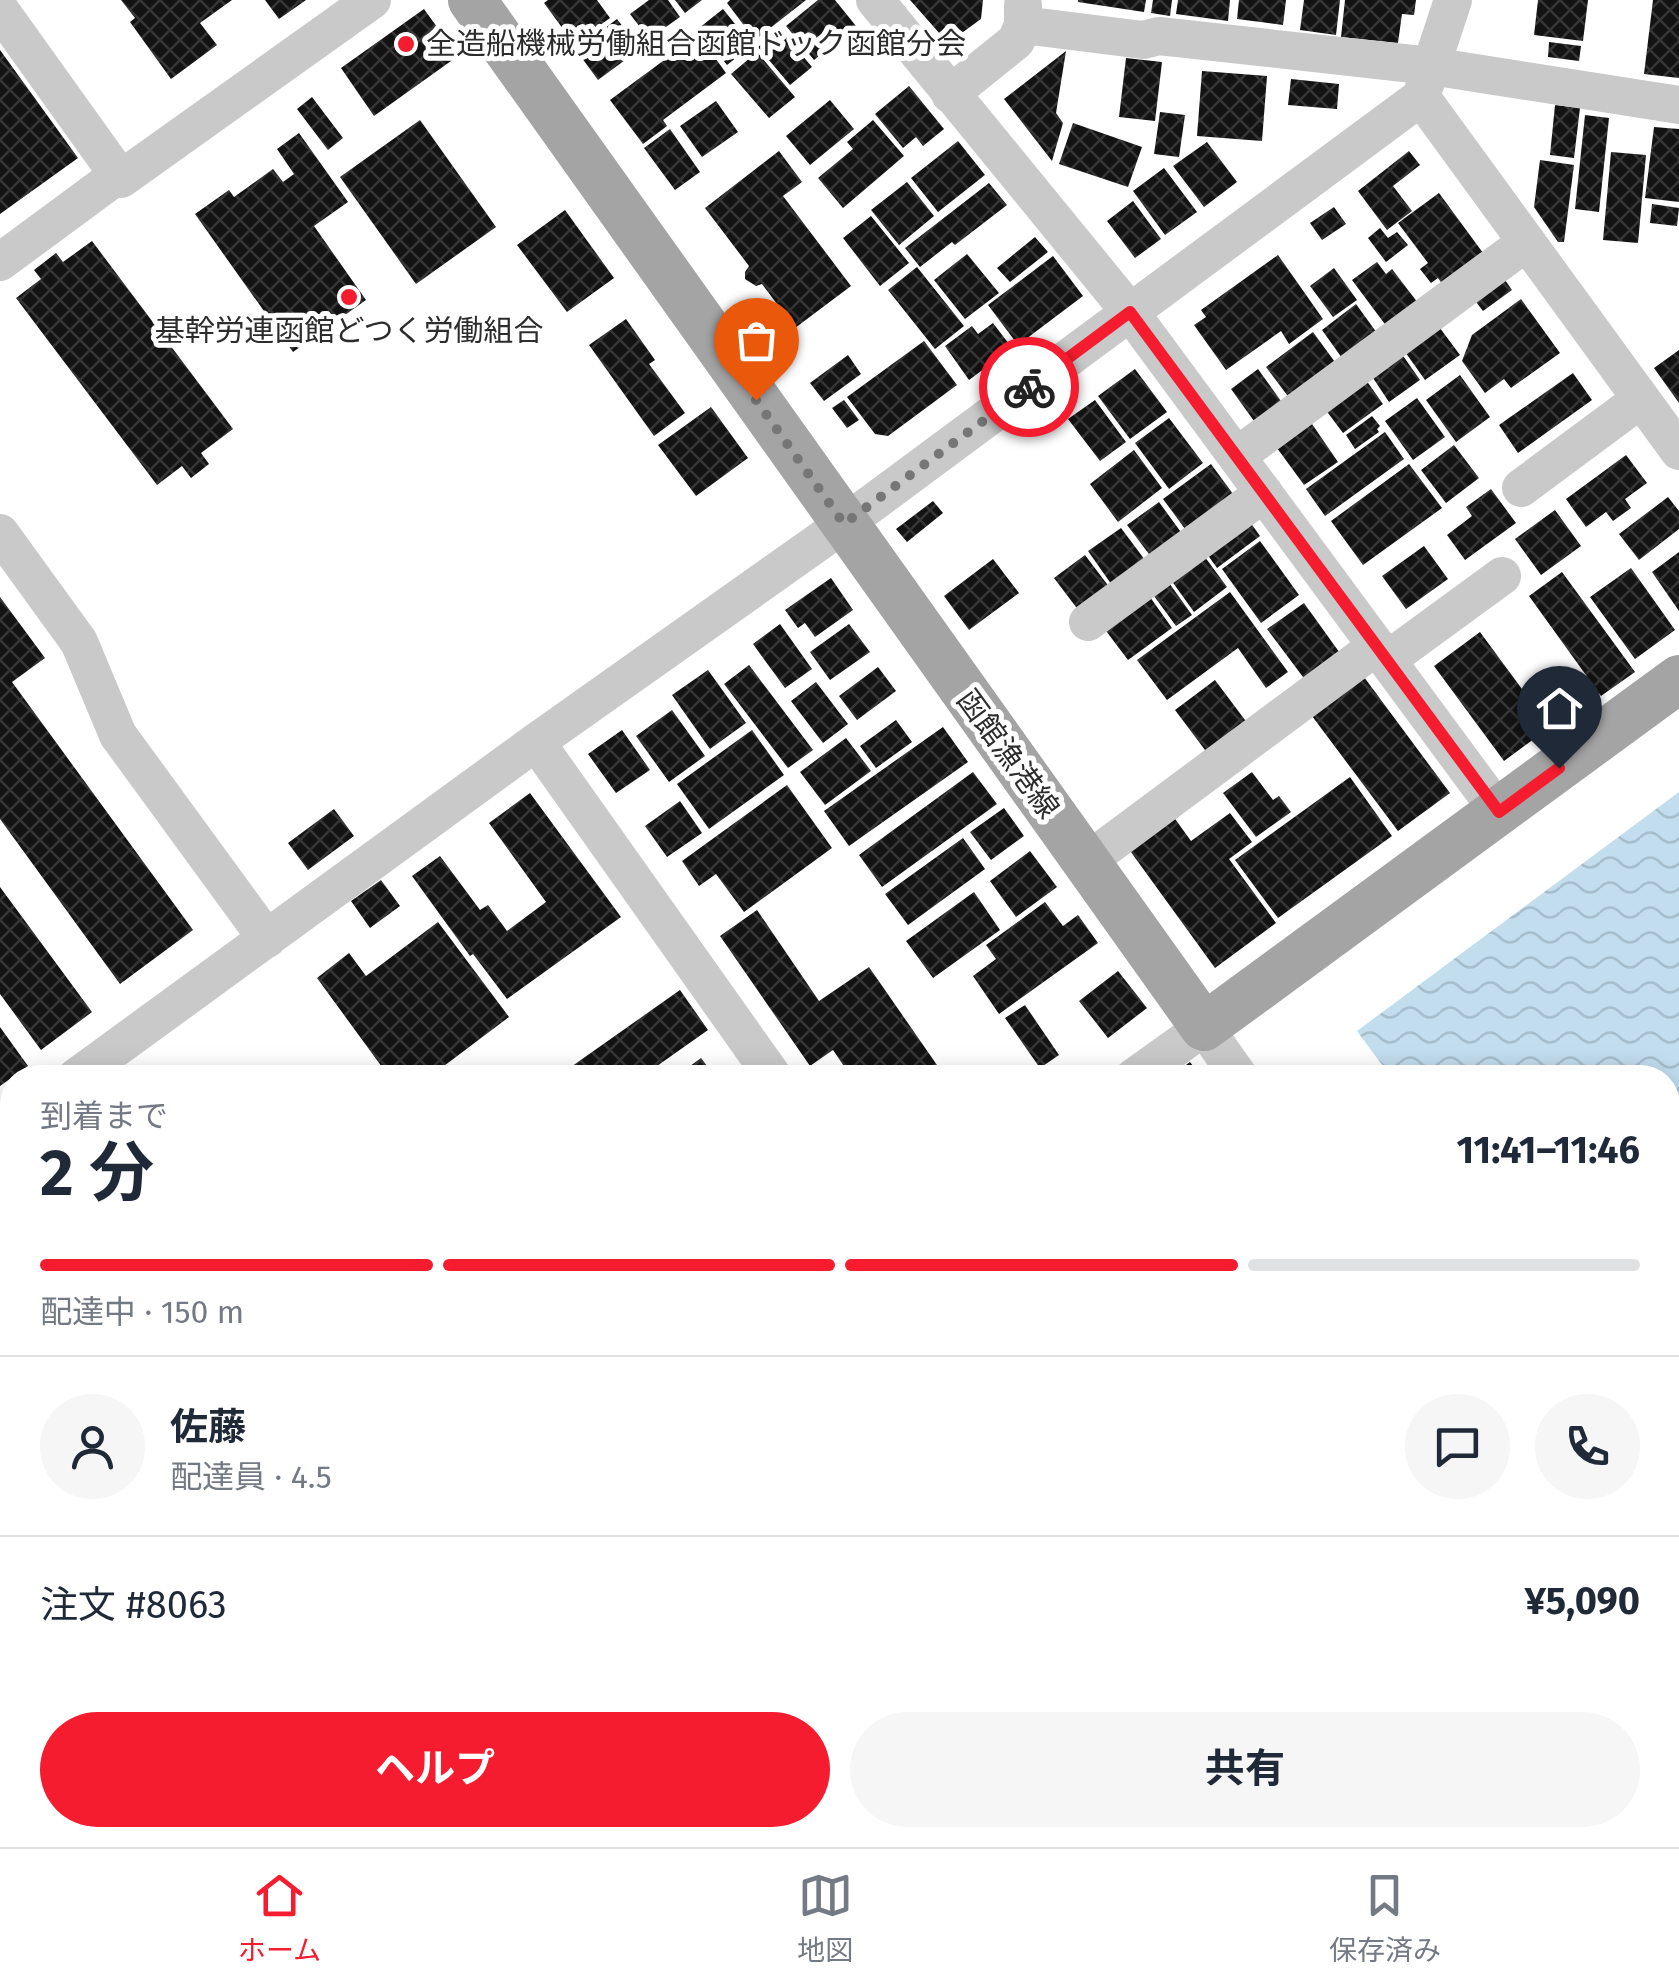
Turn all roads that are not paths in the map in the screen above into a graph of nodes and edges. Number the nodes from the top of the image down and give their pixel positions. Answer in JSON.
{"nodes":[{"id":1,"x":372,"y":0,"type":"edge"},
{"id":2,"x":472,"y":0,"type":"edge"},
{"id":3,"x":875,"y":0,"type":"edge"},
{"id":4,"x":1453,"y":0,"type":"edge"},
{"id":5,"x":0,"y":10,"type":"edge"},
{"id":6,"x":1023,"y":13,"type":"edge"},
{"id":7,"x":1426,"y":82,"type":"junction"},
{"id":8,"x":950,"y":94,"type":"junction"},
{"id":9,"x":1679,"y":104,"type":"edge"},
{"id":10,"x":118,"y":175,"type":"junction"},
{"id":11,"x":1527,"y":242,"type":"junction"},
{"id":12,"x":0,"y":262,"type":"edge"},
{"id":13,"x":1130,"y":312,"type":"junction"},
{"id":14,"x":1641,"y":399,"type":"junction"},
{"id":15,"x":1679,"y":450,"type":"edge"},
{"id":16,"x":1237,"y":456,"type":"junction"},
{"id":17,"x":1521,"y":488,"type":"dead end"},
{"id":18,"x":1264,"y":493,"type":"junction"},
{"id":19,"x":844,"y":524,"type":"junction"},
{"id":20,"x":0,"y":533,"type":"edge"},
{"id":21,"x":1502,"y":576,"type":"dead end"},
{"id":22,"x":1088,"y":622,"type":"dead end"},
{"id":23,"x":1382,"y":653,"type":"junction"},
{"id":24,"x":1679,"y":679,"type":"edge"},
{"id":25,"x":536,"y":742,"type":"junction"},
{"id":26,"x":1499,"y":812,"type":"junction"},
{"id":27,"x":1086,"y":862,"type":"junction"},
{"id":28,"x":267,"y":939,"type":"junction"},
{"id":29,"x":1204,"y":1027,"type":"junction"},
{"id":30,"x":93,"y":1065,"type":"edge"},
{"id":31,"x":765,"y":1065,"type":"edge"},
{"id":32,"x":1152,"y":1065,"type":"edge"},
{"id":33,"x":1231,"y":1065,"type":"edge"}],
"edges":[{"from":1,"to":10,"type":"street"},
{"from":2,"to":19,"type":"main road","name":"函館漁港線"},
{"from":3,"to":8,"type":"street"},
{"from":4,"to":7,"type":"street"},
{"from":5,"to":10,"type":"street"},
{"from":6,"to":7,"type":"street"},
{"from":6,"to":8,"type":"street"},
{"from":7,"to":9,"type":"street"},
{"from":7,"to":11,"type":"street"},
{"from":7,"to":13,"type":"street"},
{"from":8,"to":13,"type":"street"},
{"from":10,"to":12,"type":"street"},
{"from":11,"to":14,"type":"street"},
{"from":11,"to":16,"type":"street"},
{"from":13,"to":16,"type":"street"},
{"from":13,"to":19,"type":"street"},
{"from":14,"to":15,"type":"street"},
{"from":14,"to":17,"type":"street"},
{"from":16,"to":18,"type":"street"},
{"from":18,"to":22,"type":"street"},
{"from":18,"to":23,"type":"street"},
{"from":19,"to":25,"type":"street"},
{"from":19,"to":27,"type":"main road","name":"函館漁港線"},
{"from":20,"to":28,"type":"street"},
{"from":21,"to":23,"type":"street"},
{"from":23,"to":26,"type":"street"},
{"from":23,"to":27,"type":"street"},
{"from":24,"to":26,"type":"main road"},
{"from":25,"to":28,"type":"street"},
{"from":25,"to":31,"type":"street"},
{"from":26,"to":29,"type":"main road"},
{"from":27,"to":29,"type":"main road","name":"函館漁港線"},
{"from":28,"to":30,"type":"street"},
{"from":29,"to":32,"type":"street"},
{"from":29,"to":33,"type":"street"}]}
